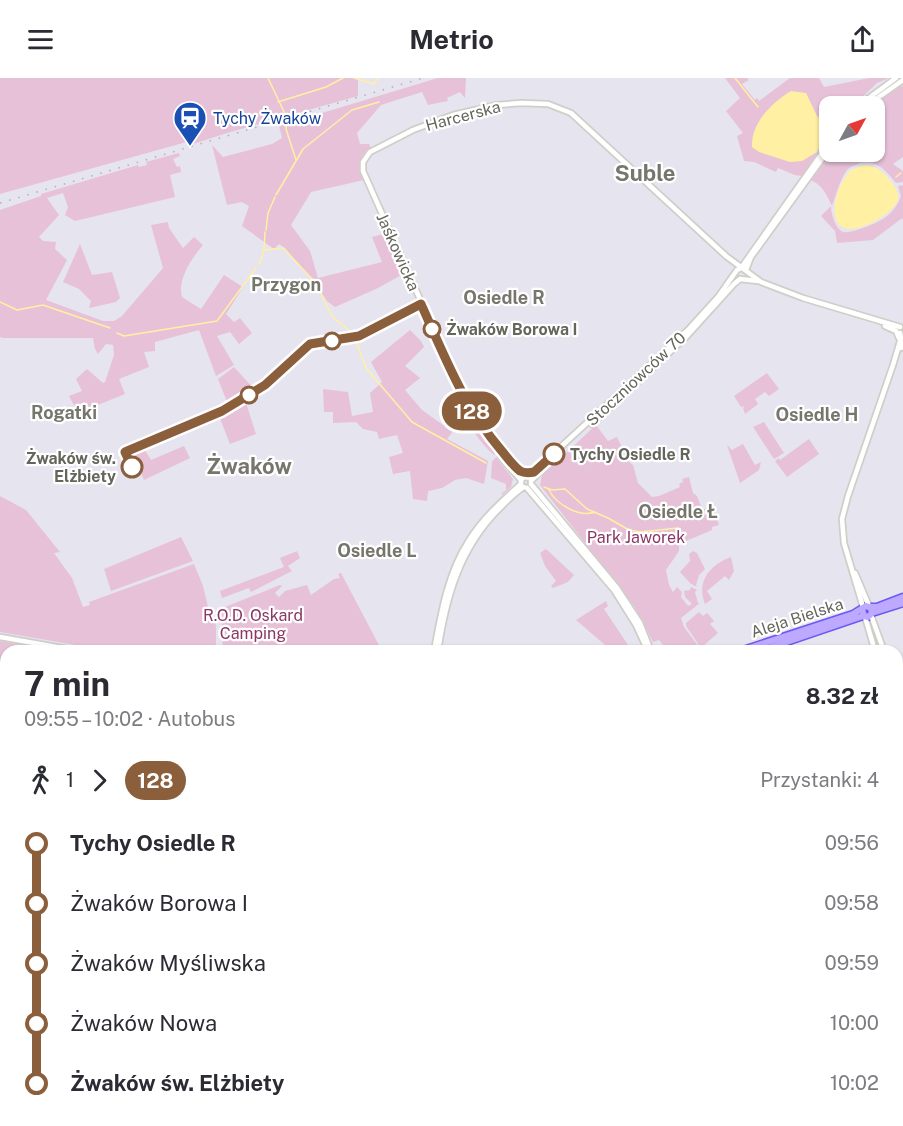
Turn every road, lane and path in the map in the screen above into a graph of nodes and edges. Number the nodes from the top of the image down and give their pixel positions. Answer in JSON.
{"nodes":[{"id":1,"x":896,"y":78,"type":"edge"},
{"id":2,"x":903,"y":82,"type":"edge"},
{"id":3,"x":872,"y":96,"type":"edge"},
{"id":4,"x":880,"y":96,"type":"edge"},
{"id":5,"x":397,"y":138,"type":"joint"},
{"id":6,"x":819,"y":157,"type":"edge"},
{"id":7,"x":820,"y":162,"type":"edge"},
{"id":8,"x":726,"y":256,"type":"junction"},
{"id":9,"x":744,"y":261,"type":"junction"},
{"id":10,"x":735,"y":263,"type":"junction"},
{"id":11,"x":741,"y":271,"type":"junction"},
{"id":12,"x":742,"y":279,"type":"junction"},
{"id":13,"x":751,"y":280,"type":"junction"},
{"id":14,"x":761,"y":282,"type":"junction"},
{"id":15,"x":732,"y":285,"type":"junction"},
{"id":16,"x":886,"y":324,"type":"junction"},
{"id":17,"x":901,"y":328,"type":"edge"},
{"id":18,"x":901,"y":345,"type":"edge"},
{"id":19,"x":513,"y":467,"type":"junction"},
{"id":20,"x":535,"y":474,"type":"junction"},
{"id":21,"x":526,"y":482,"type":"junction"},
{"id":22,"x":515,"y":492,"type":"junction"},
{"id":23,"x":537,"y":495,"type":"junction"},
{"id":24,"x":860,"y":589,"type":"junction"},
{"id":25,"x":903,"y":597,"type":"edge"},
{"id":26,"x":903,"y":603,"type":"edge"},
{"id":27,"x":889,"y":605,"type":"junction"},
{"id":28,"x":867,"y":611,"type":"junction"},
{"id":29,"x":849,"y":618,"type":"junction"},
{"id":30,"x":877,"y":631,"type":"junction"},
{"id":31,"x":870,"y":634,"type":"junction"},
{"id":32,"x":0,"y":637,"type":"edge"},
{"id":33,"x":770,"y":644,"type":"joint"},
{"id":34,"x":45,"y":645,"type":"edge"},
{"id":35,"x":435,"y":645,"type":"edge"},
{"id":36,"x":439,"y":645,"type":"edge"},
{"id":37,"x":646,"y":645,"type":"edge"},
{"id":38,"x":766,"y":645,"type":"edge"},
{"id":39,"x":873,"y":645,"type":"edge"},
{"id":40,"x":881,"y":645,"type":"edge"}],
"edges":[{"from":1,"to":3,"type":"street"},
{"from":2,"to":4,"type":"street"},
{"from":5,"to":8,"type":"street","name":"Harcerska"},
{"from":5,"to":19,"type":"street","name":"Jaśkowicka"},
{"from":6,"to":9,"type":"street","name":"Stoczniowców 70"},
{"from":7,"to":11,"type":"street","name":"Stoczniowców 70"},
{"from":8,"to":10,"type":"street","name":"Harcerska"},
{"from":8,"to":11,"type":"street","name":"Harcerska"},
{"from":9,"to":10,"type":"street"},
{"from":9,"to":11,"type":"street","name":"Stoczniowców 70"},
{"from":10,"to":11,"type":"street","name":"Harcerska"},
{"from":11,"to":12,"type":"street"},
{"from":11,"to":12,"type":"street"},
{"from":11,"to":14,"type":"street","name":"Harcerska"},
{"from":11,"to":20,"type":"street","name":"Stoczniowców 70"},
{"from":12,"to":13,"type":"street","name":"Harcerska"},
{"from":12,"to":15,"type":"street","name":"Stoczniowców 70"},
{"from":13,"to":14,"type":"street","name":"Harcerska"},
{"from":13,"to":15,"type":"street"},
{"from":14,"to":16,"type":"street","name":"Harcerska"},
{"from":15,"to":20,"type":"street","name":"Stoczniowców 70"},
{"from":16,"to":17,"type":"street","name":"Harcerska"},
{"from":16,"to":18,"type":"street"},
{"from":17,"to":18,"type":"street"},
{"from":18,"to":24,"type":"street"},
{"from":19,"to":20,"type":"street"},
{"from":19,"to":21,"type":"street","name":"Jaśkowicka"},
{"from":19,"to":22,"type":"street"},
{"from":20,"to":21,"type":"street","name":"Stoczniowców 70"},
{"from":20,"to":23,"type":"street"},
{"from":21,"to":22,"type":"street","name":"Stoczniowców 70"},
{"from":21,"to":23,"type":"street","name":"Jaśkowicka"},
{"from":22,"to":23,"type":"street"},
{"from":22,"to":35,"type":"street","name":"Stoczniowców 70"},
{"from":22,"to":36,"type":"street","name":"Stoczniowców 70"},
{"from":23,"to":37,"type":"street","name":"Jaśkowicka"},
{"from":24,"to":27,"type":"street"},
{"from":24,"to":28,"type":"street"},
{"from":24,"to":29,"type":"street"},
{"from":25,"to":27,"type":"main road","name":"Aleja Bielska"},
{"from":26,"to":27,"type":"main road","name":"Aleja Bielska"},
{"from":27,"to":28,"type":"main road","name":"Aleja Bielska"},
{"from":27,"to":30,"type":"street"},
{"from":28,"to":29,"type":"main road","name":"Aleja Bielska"},
{"from":28,"to":30,"type":"street"},
{"from":28,"to":31,"type":"street"},
{"from":29,"to":31,"type":"street"},
{"from":29,"to":33,"type":"main road","name":"Aleja Bielska"},
{"from":30,"to":40,"type":"street"},
{"from":31,"to":39,"type":"street"},
{"from":32,"to":34,"type":"street"},
{"from":33,"to":38,"type":"main road","name":"Aleja Bielska"}]}
